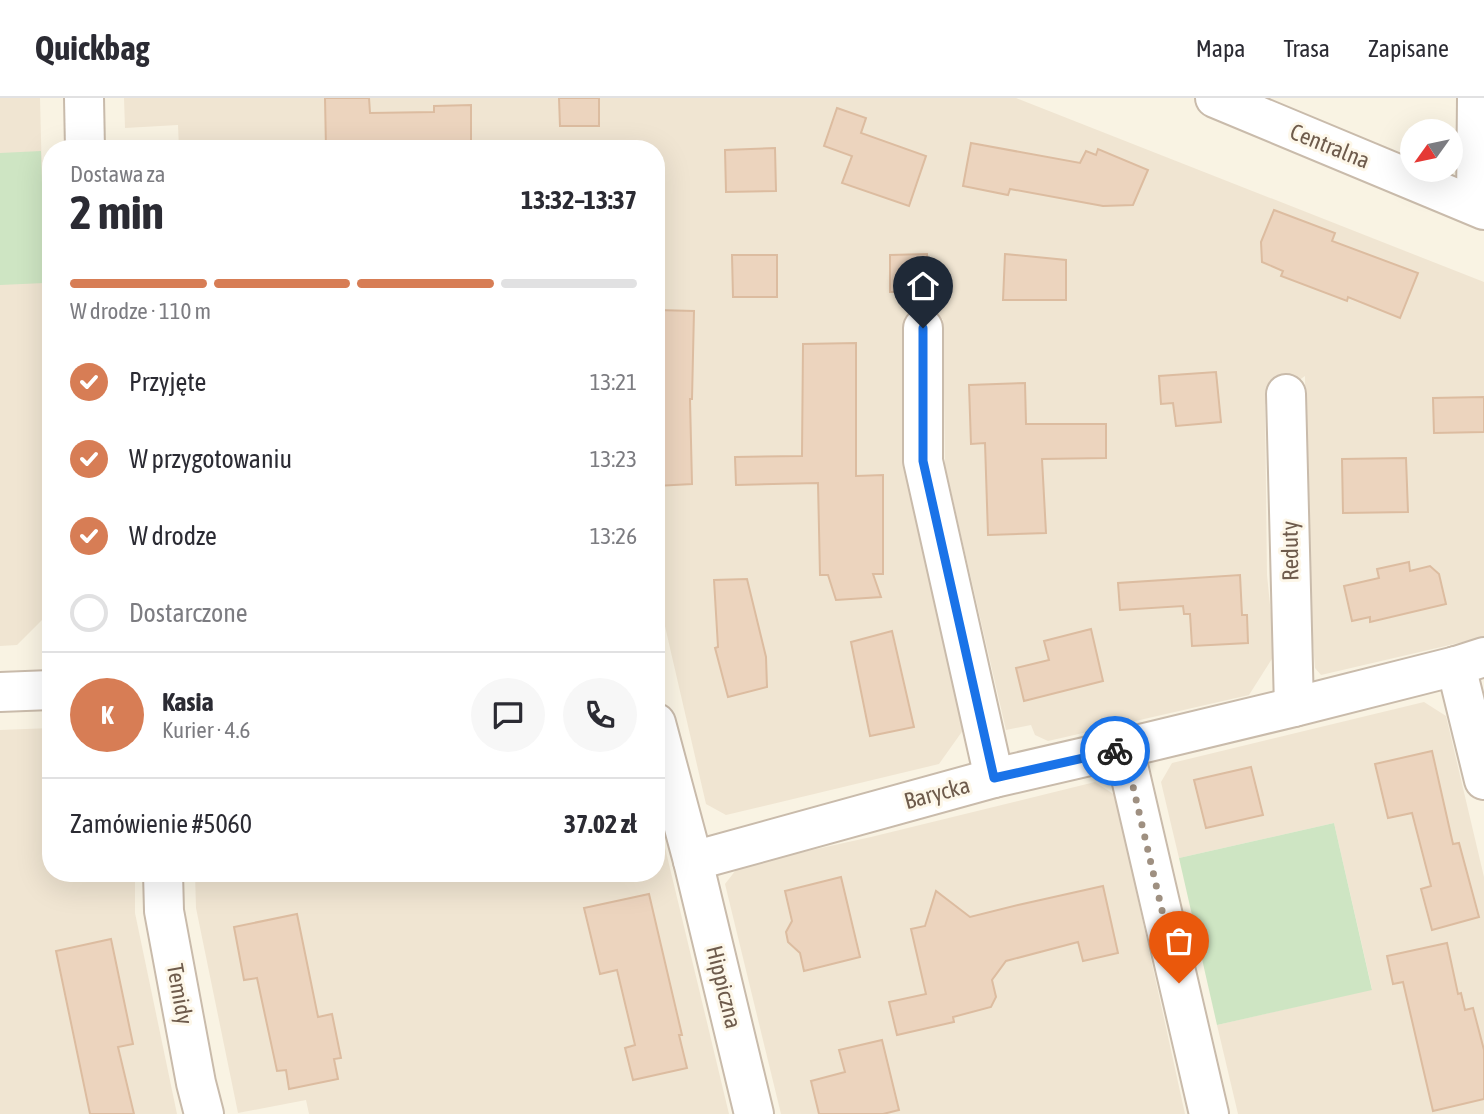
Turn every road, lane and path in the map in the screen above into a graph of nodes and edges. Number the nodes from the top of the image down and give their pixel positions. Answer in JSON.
{"nodes":[{"id":1,"x":84,"y":98,"type":"edge"},
{"id":2,"x":1215,"y":98,"type":"edge"},
{"id":3,"x":1477,"y":98,"type":"edge"},
{"id":4,"x":85,"y":140,"type":"edge"},
{"id":5,"x":1480,"y":208,"type":"edge"},
{"id":6,"x":923,"y":328,"type":"dead end"},
{"id":7,"x":1286,"y":394,"type":"dead end"},
{"id":8,"x":1470,"y":661,"type":"edge"},
{"id":9,"x":42,"y":690,"type":"edge"},
{"id":10,"x":0,"y":692,"type":"edge"},
{"id":11,"x":1294,"y":707,"type":"junction"},
{"id":12,"x":1124,"y":748,"type":"junction"},
{"id":13,"x":665,"y":757,"type":"edge"},
{"id":14,"x":994,"y":778,"type":"junction"},
{"id":15,"x":1484,"y":780,"type":"edge"},
{"id":16,"x":693,"y":861,"type":"junction"},
{"id":17,"x":163,"y":882,"type":"edge"},
{"id":18,"x":204,"y":1114,"type":"edge"},
{"id":19,"x":754,"y":1114,"type":"edge"},
{"id":20,"x":1209,"y":1114,"type":"edge"}],
"edges":[{"from":1,"to":4,"type":"street"},
{"from":2,"to":5,"type":"street","name":"Centralna"},
{"from":3,"to":5,"type":"street"},
{"from":6,"to":14,"type":"street"},
{"from":7,"to":11,"type":"street","name":"Reduty"},
{"from":8,"to":11,"type":"street","name":"Barycka"},
{"from":8,"to":15,"type":"street"},
{"from":9,"to":10,"type":"street"},
{"from":11,"to":12,"type":"street","name":"Barycka"},
{"from":12,"to":14,"type":"street","name":"Barycka"},
{"from":12,"to":20,"type":"street"},
{"from":13,"to":16,"type":"street"},
{"from":14,"to":16,"type":"street","name":"Barycka"},
{"from":16,"to":19,"type":"street","name":"Hippiczna"},
{"from":17,"to":18,"type":"street","name":"Temidy"}]}
